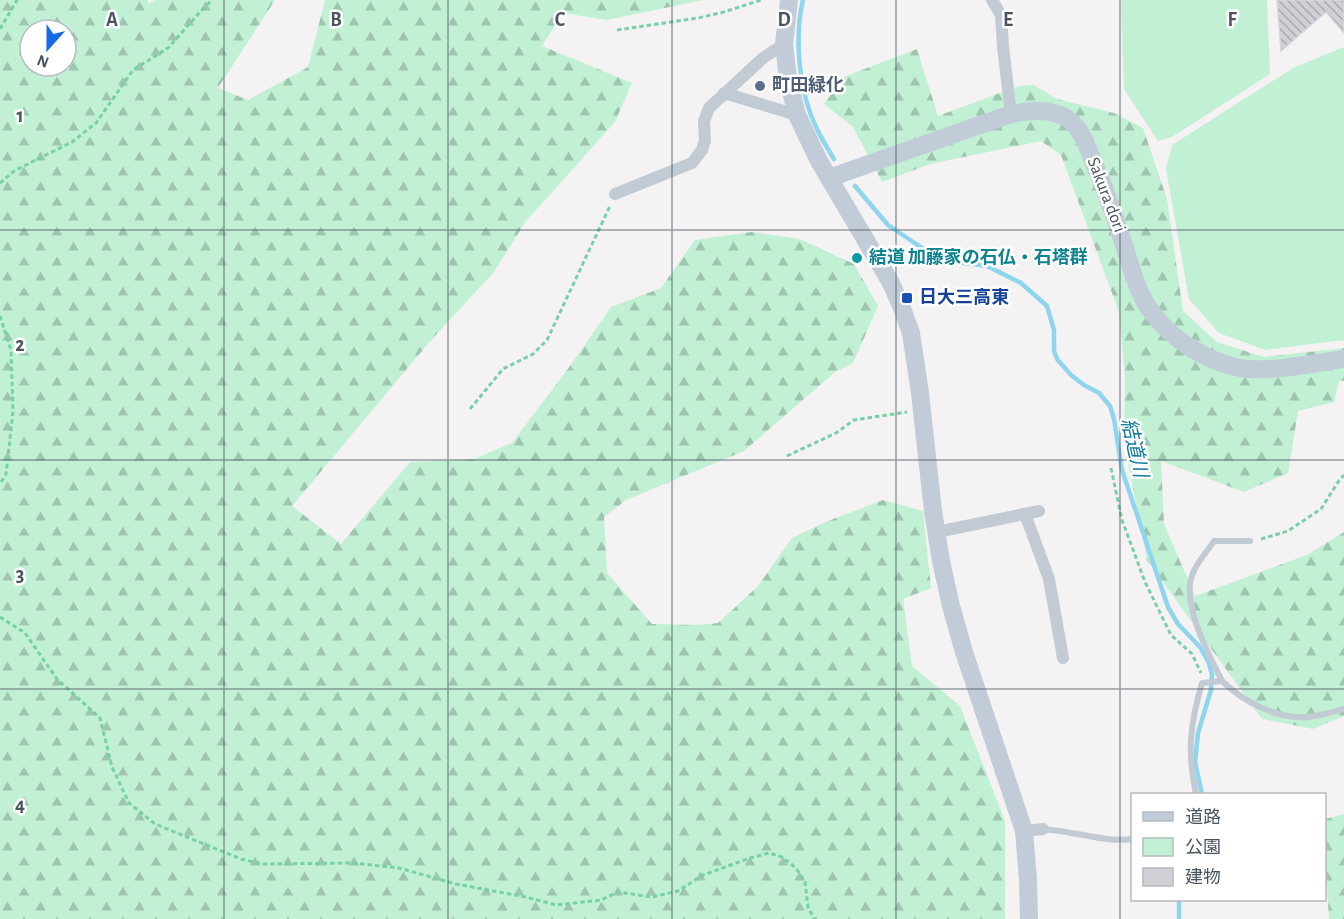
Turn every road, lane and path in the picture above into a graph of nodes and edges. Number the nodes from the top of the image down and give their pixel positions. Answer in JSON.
{"nodes":[{"id":1,"x":17,"y":0,"type":"edge"},
{"id":2,"x":212,"y":0,"type":"edge"},
{"id":3,"x":761,"y":0,"type":"edge"},
{"id":4,"x":789,"y":0,"type":"edge"},
{"id":5,"x":992,"y":0,"type":"edge"},
{"id":6,"x":0,"y":29,"type":"edge"},
{"id":7,"x":617,"y":30,"type":"dead end"},
{"id":8,"x":784,"y":44,"type":"junction"},
{"id":9,"x":724,"y":93,"type":"junction"},
{"id":10,"x":1011,"y":114,"type":"junction"},
{"id":11,"x":797,"y":115,"type":"junction"},
{"id":12,"x":829,"y":178,"type":"junction"},
{"id":13,"x":0,"y":182,"type":"edge"},
{"id":14,"x":615,"y":194,"type":"joint"},
{"id":15,"x":0,"y":316,"type":"edge"},
{"id":16,"x":1344,"y":359,"type":"edge"},
{"id":17,"x":470,"y":409,"type":"dead end"},
{"id":18,"x":922,"y":409,"type":"junction"},
{"id":19,"x":787,"y":456,"type":"dead end"},
{"id":20,"x":1111,"y":468,"type":"dead end"},
{"id":21,"x":1344,"y":475,"type":"edge"},
{"id":22,"x":0,"y":484,"type":"edge"},
{"id":23,"x":1039,"y":511,"type":"dead end"},
{"id":24,"x":1025,"y":514,"type":"junction"},
{"id":25,"x":937,"y":532,"type":"junction"},
{"id":26,"x":1250,"y":541,"type":"joint"},
{"id":27,"x":0,"y":617,"type":"edge"},
{"id":28,"x":1063,"y":658,"type":"dead end"},
{"id":29,"x":1220,"y":681,"type":"junction"},
{"id":30,"x":1204,"y":683,"type":"junction"},
{"id":31,"x":1344,"y":709,"type":"edge"},
{"id":32,"x":1196,"y":793,"type":"edge"},
{"id":33,"x":1043,"y":829,"type":"joint"},
{"id":34,"x":1024,"y":831,"type":"junction"},
{"id":35,"x":1131,"y":838,"type":"edge"},
{"id":36,"x":814,"y":919,"type":"edge"},
{"id":37,"x":1029,"y":919,"type":"edge"}],
"edges":[{"from":1,"to":6,"type":"path"},
{"from":2,"to":13,"type":"path"},
{"from":3,"to":7,"type":"path"},
{"from":4,"to":8,"type":"street"},
{"from":5,"to":10,"type":"street"},
{"from":8,"to":9,"type":"street"},
{"from":8,"to":11,"type":"street"},
{"from":9,"to":11,"type":"street"},
{"from":9,"to":14,"type":"street"},
{"from":10,"to":12,"type":"street","name":"Sakura dori"},
{"from":10,"to":16,"type":"street","name":"Sakura dori"},
{"from":11,"to":12,"type":"street"},
{"from":12,"to":18,"type":"street"},
{"from":14,"to":17,"type":"path"},
{"from":15,"to":22,"type":"path"},
{"from":18,"to":19,"type":"path"},
{"from":18,"to":25,"type":"street"},
{"from":20,"to":30,"type":"path"},
{"from":21,"to":26,"type":"path"},
{"from":23,"to":24,"type":"street"},
{"from":24,"to":25,"type":"street"},
{"from":24,"to":28,"type":"street"},
{"from":25,"to":34,"type":"street"},
{"from":26,"to":29,"type":"lane"},
{"from":27,"to":36,"type":"path"},
{"from":29,"to":30,"type":"lane"},
{"from":29,"to":31,"type":"lane"},
{"from":30,"to":32,"type":"lane"},
{"from":33,"to":34,"type":"street"},
{"from":33,"to":35,"type":"lane"},
{"from":34,"to":37,"type":"street"}]}
